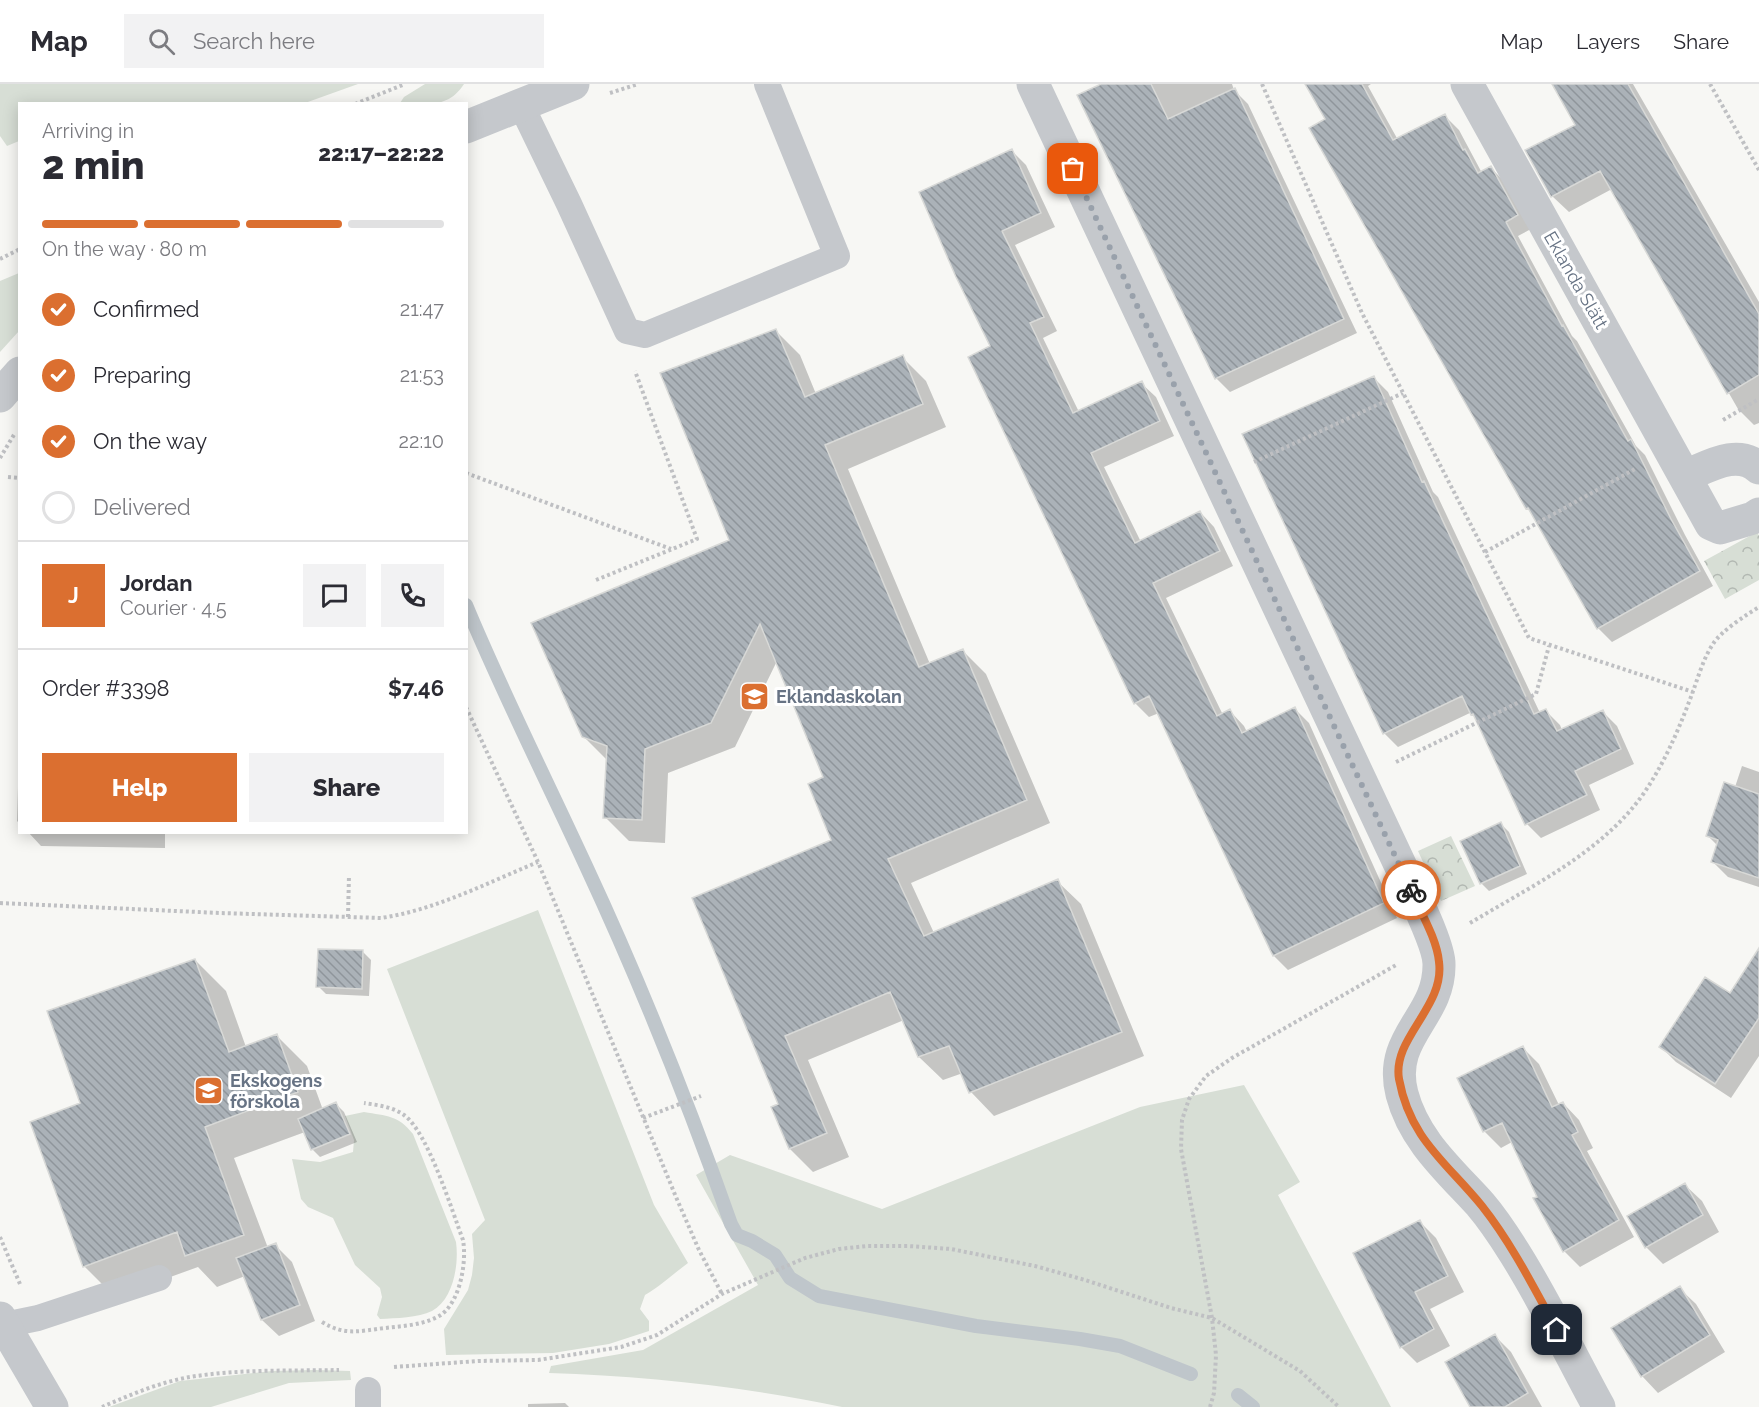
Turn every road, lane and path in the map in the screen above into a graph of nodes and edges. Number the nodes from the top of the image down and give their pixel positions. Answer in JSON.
{"nodes":[{"id":1,"x":405,"y":84,"type":"edge"},
{"id":2,"x":573,"y":84,"type":"edge"},
{"id":3,"x":767,"y":84,"type":"edge"},
{"id":4,"x":1033,"y":84,"type":"edge"},
{"id":5,"x":1262,"y":84,"type":"edge"},
{"id":6,"x":1467,"y":84,"type":"edge"},
{"id":7,"x":1710,"y":84,"type":"edge"},
{"id":8,"x":515,"y":94,"type":"edge"},
{"id":9,"x":373,"y":97,"type":"junction"},
{"id":10,"x":360,"y":102,"type":"edge"},
{"id":11,"x":375,"y":102,"type":"edge"},
{"id":12,"x":468,"y":126,"type":"edge"},
{"id":13,"x":1759,"y":170,"type":"edge"},
{"id":14,"x":18,"y":250,"type":"edge"},
{"id":15,"x":0,"y":259,"type":"edge"},
{"id":16,"x":645,"y":335,"type":"junction"},
{"id":17,"x":18,"y":375,"type":"edge"},
{"id":18,"x":1403,"y":393,"type":"junction"},
{"id":19,"x":0,"y":396,"type":"edge"},
{"id":20,"x":18,"y":430,"type":"edge"},
{"id":21,"x":0,"y":458,"type":"edge"},
{"id":22,"x":1678,"y":463,"type":"junction"},
{"id":23,"x":1759,"y":468,"type":"edge"},
{"id":24,"x":468,"y":474,"type":"edge"},
{"id":25,"x":8,"y":477,"type":"dead end"},
{"id":26,"x":18,"y":478,"type":"edge"},
{"id":27,"x":1219,"y":478,"type":"junction"},
{"id":28,"x":1759,"y":514,"type":"edge"},
{"id":29,"x":672,"y":549,"type":"junction"},
{"id":30,"x":1485,"y":552,"type":"junction"},
{"id":31,"x":596,"y":580,"type":"dead end"},
{"id":32,"x":1549,"y":646,"type":"junction"},
{"id":33,"x":1693,"y":692,"type":"dead end"},
{"id":34,"x":468,"y":711,"type":"edge"},
{"id":35,"x":1360,"y":780,"type":"junction"},
{"id":36,"x":538,"y":862,"type":"junction"},
{"id":37,"x":349,"y":875,"type":"dead end"},
{"id":38,"x":0,"y":903,"type":"edge"},
{"id":39,"x":348,"y":916,"type":"junction"},
{"id":40,"x":701,"y":1096,"type":"dead end"},
{"id":41,"x":364,"y":1103,"type":"dead end"},
{"id":42,"x":642,"y":1118,"type":"junction"},
{"id":43,"x":159,"y":1278,"type":"dead end"},
{"id":44,"x":722,"y":1294,"type":"junction"},
{"id":45,"x":2,"y":1321,"type":"edge"},
{"id":46,"x":322,"y":1322,"type":"dead end"},
{"id":47,"x":390,"y":1367,"type":"dead end"},
{"id":48,"x":346,"y":1369,"type":"dead end"},
{"id":49,"x":52,"y":1407,"type":"edge"},
{"id":50,"x":102,"y":1407,"type":"edge"},
{"id":51,"x":1339,"y":1407,"type":"edge"},
{"id":52,"x":1599,"y":1407,"type":"edge"}],
"edges":[{"from":1,"to":9,"type":"path"},
{"from":2,"to":8,"type":"street"},
{"from":3,"to":16,"type":"lane"},
{"from":4,"to":27,"type":"street"},
{"from":5,"to":18,"type":"path"},
{"from":6,"to":22,"type":"street","name":"Eklanda Slätt"},
{"from":7,"to":13,"type":"path"},
{"from":8,"to":12,"type":"street"},
{"from":8,"to":16,"type":"lane"},
{"from":9,"to":10,"type":"path"},
{"from":9,"to":11,"type":"path"},
{"from":14,"to":15,"type":"path"},
{"from":16,"to":29,"type":"path"},
{"from":17,"to":19,"type":"street"},
{"from":18,"to":27,"type":"path"},
{"from":18,"to":30,"type":"path"},
{"from":20,"to":21,"type":"path"},
{"from":22,"to":23,"type":"street"},
{"from":22,"to":28,"type":"street","name":"Eklanda Slätt"},
{"from":22,"to":30,"type":"path"},
{"from":24,"to":29,"type":"path"},
{"from":25,"to":26,"type":"path"},
{"from":27,"to":35,"type":"street"},
{"from":29,"to":31,"type":"path"},
{"from":30,"to":32,"type":"path"},
{"from":32,"to":33,"type":"path"},
{"from":32,"to":35,"type":"path"},
{"from":34,"to":36,"type":"path"},
{"from":35,"to":52,"type":"street"},
{"from":36,"to":39,"type":"path"},
{"from":36,"to":42,"type":"path"},
{"from":37,"to":39,"type":"path"},
{"from":38,"to":39,"type":"path"},
{"from":40,"to":42,"type":"path"},
{"from":41,"to":46,"type":"path"},
{"from":42,"to":44,"type":"path"},
{"from":43,"to":45,"type":"lane"},
{"from":44,"to":47,"type":"path"},
{"from":44,"to":51,"type":"path"},
{"from":45,"to":49,"type":"street"},
{"from":48,"to":50,"type":"path"}]}
